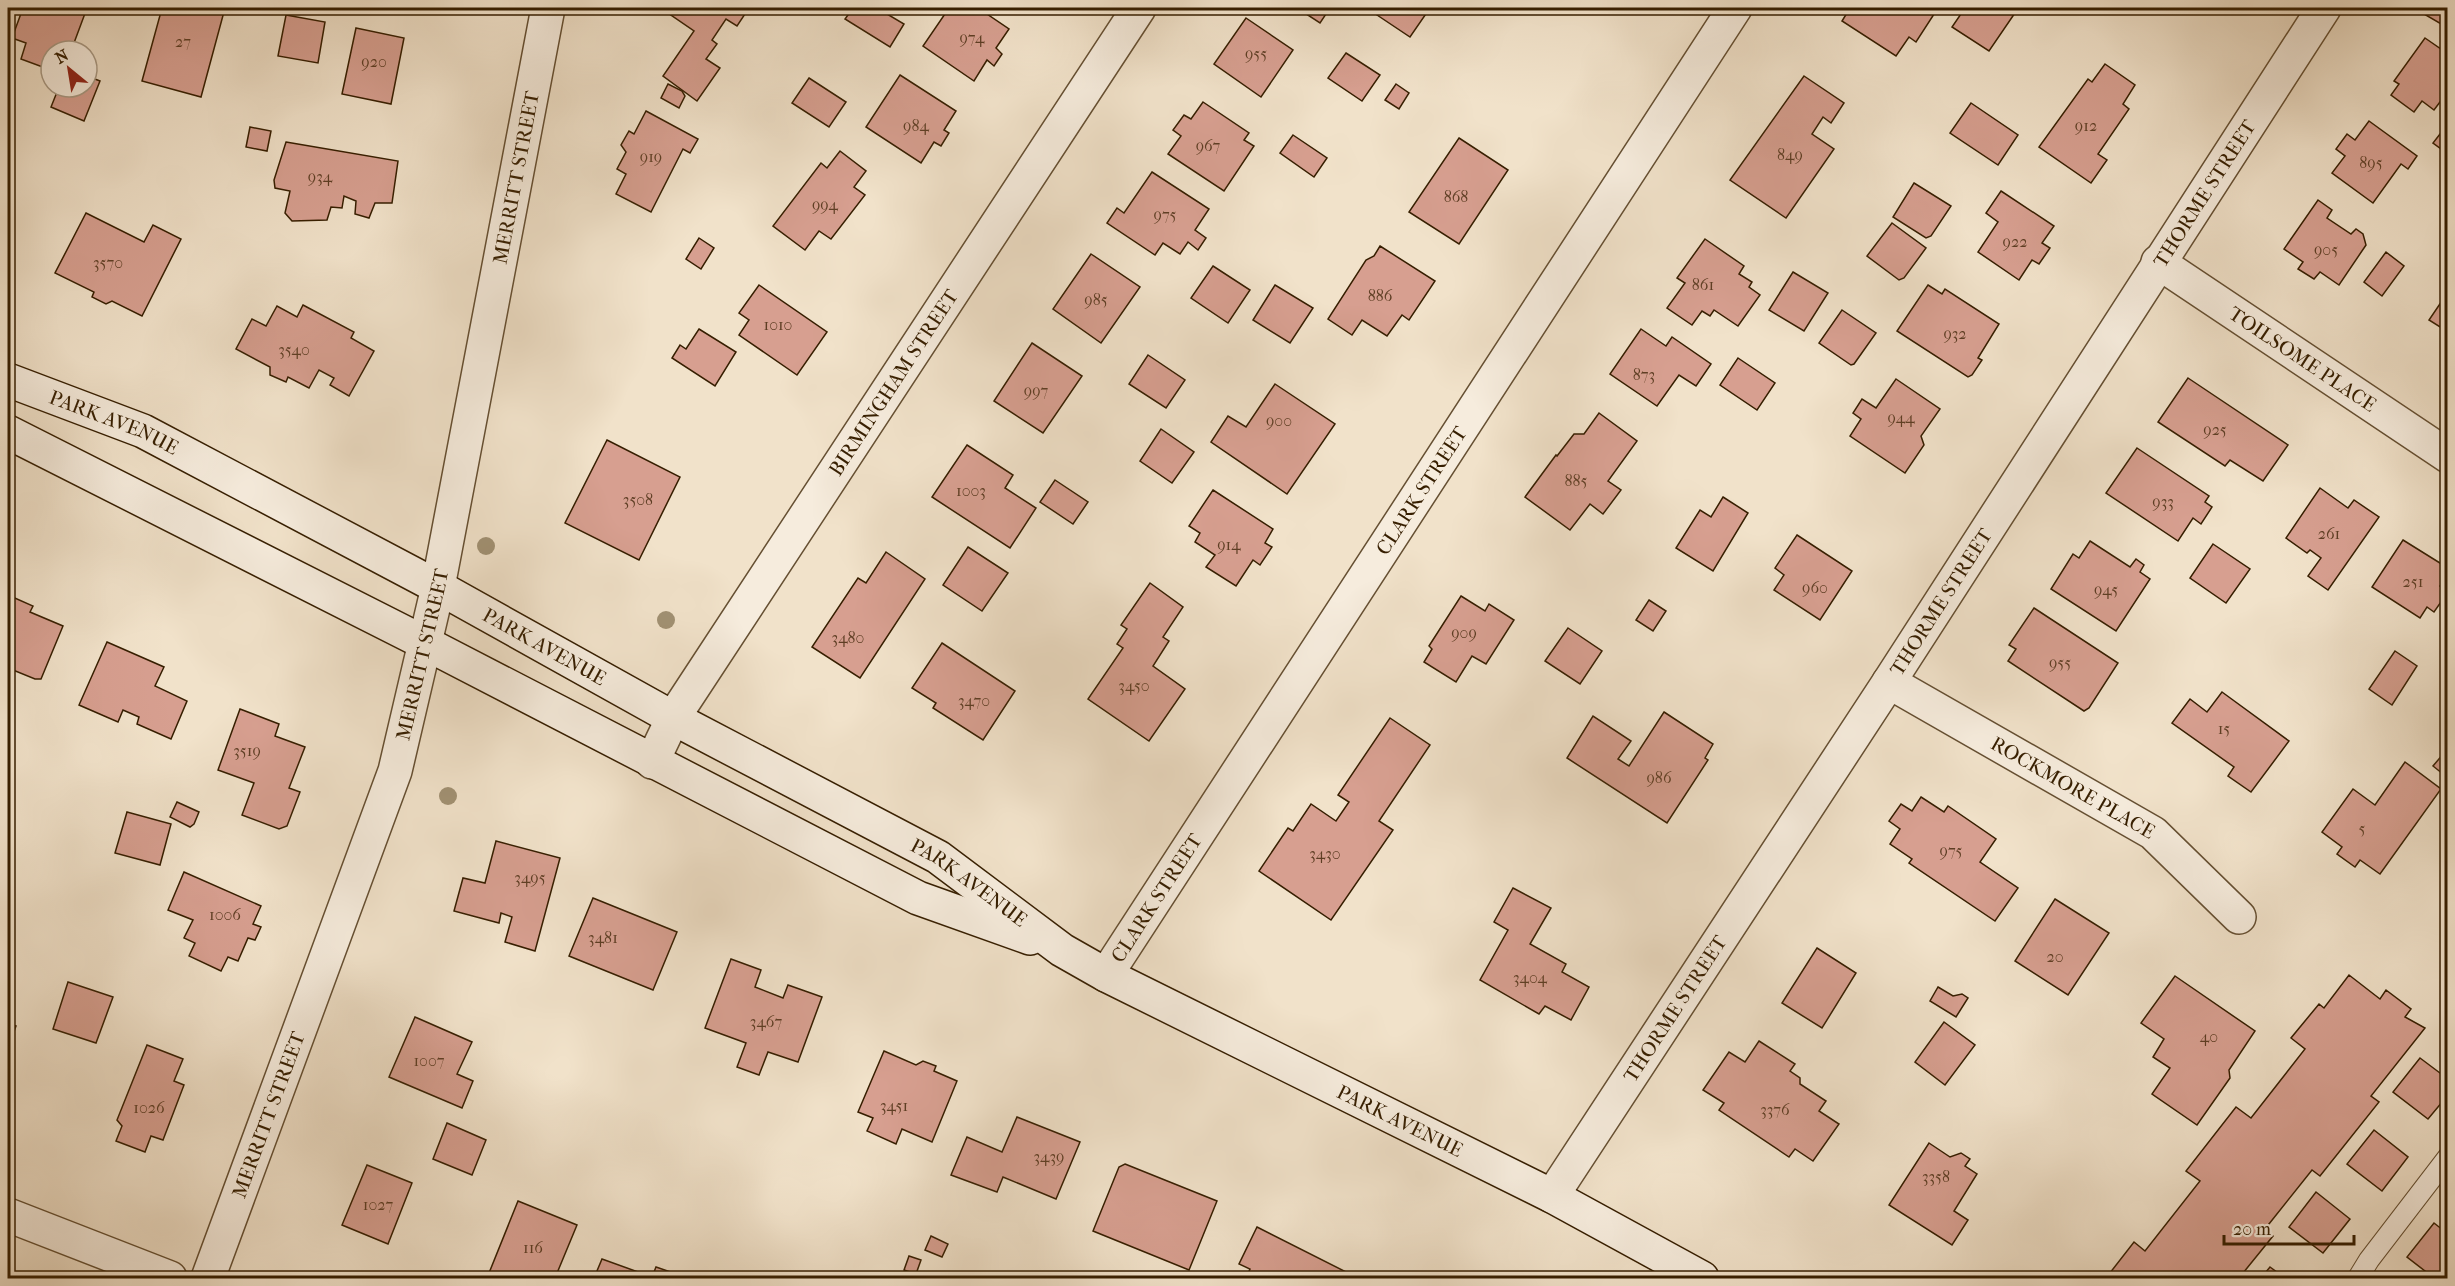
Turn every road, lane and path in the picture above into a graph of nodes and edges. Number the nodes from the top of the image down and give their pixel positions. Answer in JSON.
{"nodes":[{"id":1,"x":548,"y":8,"type":"edge"},
{"id":2,"x":1139,"y":8,"type":"edge"},
{"id":3,"x":1735,"y":8,"type":"edge"},
{"id":4,"x":2325,"y":8,"type":"edge"},
{"id":5,"x":2158,"y":262,"type":"junction"},
{"id":6,"x":8,"y":380,"type":"edge"},
{"id":7,"x":8,"y":432,"type":"edge"},
{"id":8,"x":2448,"y":456,"type":"edge"},
{"id":9,"x":438,"y":587,"type":"junction"},
{"id":10,"x":425,"y":643,"type":"junction"},
{"id":11,"x":1888,"y":682,"type":"junction"},
{"id":12,"x":673,"y":718,"type":"junction"},
{"id":13,"x":652,"y":762,"type":"junction"},
{"id":14,"x":2239,"y":916,"type":"dead end"},
{"id":15,"x":1062,"y":950,"type":"junction"},
{"id":16,"x":1106,"y":975,"type":"junction"},
{"id":17,"x":2448,"y":1157,"type":"edge"},
{"id":18,"x":1552,"y":1196,"type":"junction"},
{"id":19,"x":8,"y":1215,"type":"edge"},
{"id":20,"x":170,"y":1278,"type":"edge"},
{"id":21,"x":208,"y":1278,"type":"edge"},
{"id":22,"x":1702,"y":1278,"type":"edge"},
{"id":23,"x":2358,"y":1278,"type":"edge"}],
"edges":[{"from":1,"to":9,"type":"street","name":"MERRITT STREET"},
{"from":2,"to":12,"type":"street","name":"BIRMINGHAM STREET"},
{"from":3,"to":16,"type":"street","name":"CLARK STREET"},
{"from":4,"to":5,"type":"street","name":"THORME STREET"},
{"from":5,"to":8,"type":"street","name":"TOILSOME PLACE"},
{"from":5,"to":11,"type":"street","name":"THORME STREET"},
{"from":6,"to":9,"type":"street","name":"PARK AVENUE"},
{"from":7,"to":10,"type":"street","name":"PARK AVENUE"},
{"from":9,"to":10,"type":"street","name":"MERRITT STREET"},
{"from":9,"to":12,"type":"street","name":"PARK AVENUE"},
{"from":10,"to":13,"type":"street","name":"PARK AVENUE"},
{"from":10,"to":21,"type":"street","name":"MERRITT STREET"},
{"from":11,"to":14,"type":"street","name":"ROCKMORE PLACE"},
{"from":11,"to":18,"type":"street","name":"THORME STREET"},
{"from":12,"to":13,"type":"street","name":"BIRMINGHAM STREET"},
{"from":12,"to":15,"type":"street","name":"PARK AVENUE"},
{"from":13,"to":15,"type":"street","name":"PARK AVENUE"},
{"from":15,"to":16,"type":"street","name":"PARK AVENUE"},
{"from":16,"to":18,"type":"street","name":"PARK AVENUE"},
{"from":17,"to":23,"type":"lane"},
{"from":18,"to":22,"type":"street","name":"PARK AVENUE"},
{"from":19,"to":20,"type":"street"}]}
